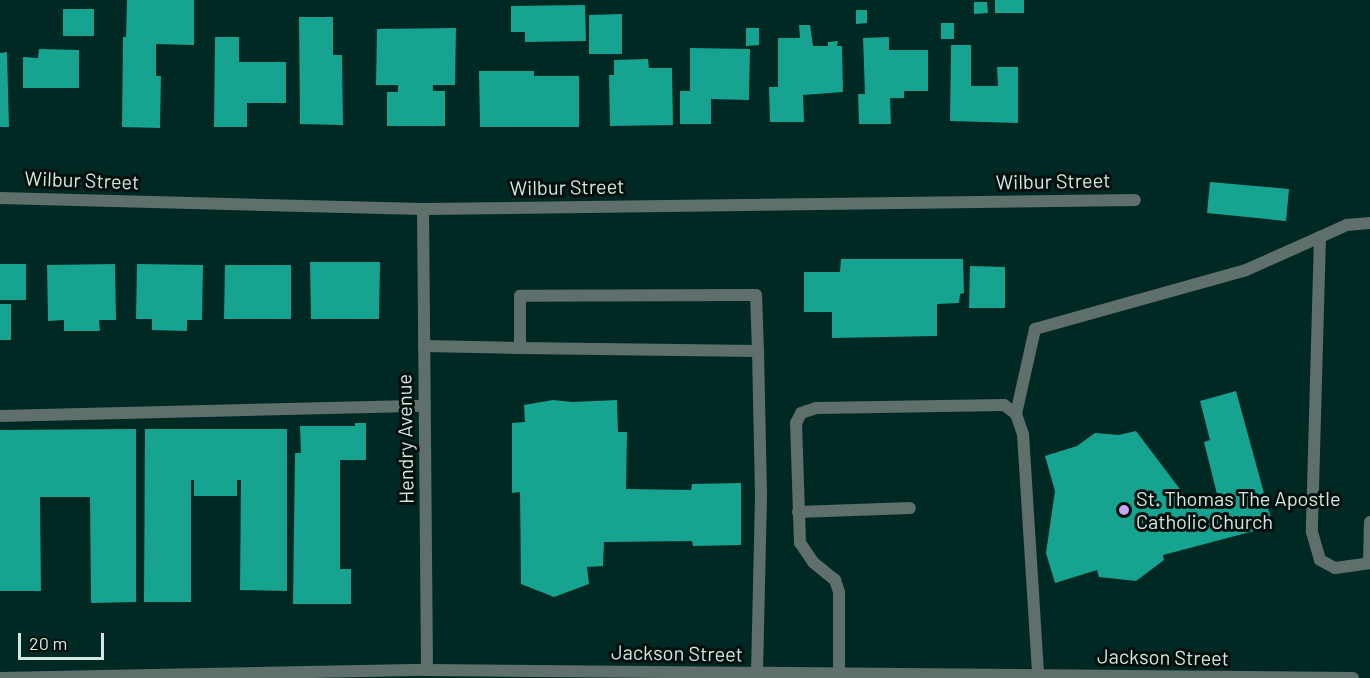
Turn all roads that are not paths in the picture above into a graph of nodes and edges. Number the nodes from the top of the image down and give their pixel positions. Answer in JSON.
{"nodes":[{"id":1,"x":0,"y":198,"type":"edge"},
{"id":2,"x":1135,"y":200,"type":"dead end"},
{"id":3,"x":423,"y":209,"type":"junction"},
{"id":4,"x":1370,"y":223,"type":"edge"},
{"id":5,"x":1320,"y":237,"type":"junction"},
{"id":6,"x":424,"y":346,"type":"junction"},
{"id":7,"x":520,"y":348,"type":"junction"},
{"id":8,"x":758,"y":351,"type":"junction"},
{"id":9,"x":424,"y":406,"type":"junction"},
{"id":10,"x":1016,"y":414,"type":"junction"},
{"id":11,"x":0,"y":416,"type":"edge"},
{"id":12,"x":910,"y":508,"type":"dead end"},
{"id":13,"x":798,"y":512,"type":"junction"},
{"id":14,"x":1370,"y":522,"type":"edge"},
{"id":15,"x":1370,"y":562,"type":"edge"},
{"id":16,"x":427,"y":670,"type":"junction"},
{"id":17,"x":757,"y":673,"type":"junction"},
{"id":18,"x":839,"y":673,"type":"junction"},
{"id":19,"x":322,"y":675,"type":"edge"},
{"id":20,"x":710,"y":675,"type":"edge"},
{"id":21,"x":1038,"y":675,"type":"junction"},
{"id":22,"x":995,"y":676,"type":"edge"},
{"id":23,"x":0,"y":678,"type":"edge"},
{"id":24,"x":1353,"y":678,"type":"edge"}],
"edges":[{"from":1,"to":3,"type":"street","name":"Wilbur Street"},
{"from":2,"to":3,"type":"street","name":"Wilbur Street"},
{"from":3,"to":6,"type":"street","name":"Hendry Avenue"},
{"from":4,"to":5,"type":"street"},
{"from":5,"to":10,"type":"street"},
{"from":5,"to":15,"type":"street"},
{"from":6,"to":7,"type":"street"},
{"from":6,"to":9,"type":"street","name":"Hendry Avenue"},
{"from":7,"to":8,"type":"street"},
{"from":7,"to":8,"type":"street"},
{"from":8,"to":17,"type":"street"},
{"from":9,"to":11,"type":"street"},
{"from":9,"to":16,"type":"street","name":"Hendry Avenue"},
{"from":10,"to":13,"type":"street"},
{"from":10,"to":21,"type":"street"},
{"from":12,"to":13,"type":"street"},
{"from":13,"to":18,"type":"street"},
{"from":14,"to":15,"type":"street"},
{"from":16,"to":19,"type":"street","name":"Jackson Street"},
{"from":16,"to":20,"type":"street","name":"Jackson Street"},
{"from":17,"to":18,"type":"street","name":"Jackson Street"},
{"from":17,"to":20,"type":"street","name":"Jackson Street"},
{"from":18,"to":22,"type":"street","name":"Jackson Street"},
{"from":19,"to":23,"type":"street","name":"Jackson Street"},
{"from":21,"to":22,"type":"street","name":"Jackson Street"},
{"from":21,"to":24,"type":"street","name":"Jackson Street"}]}
